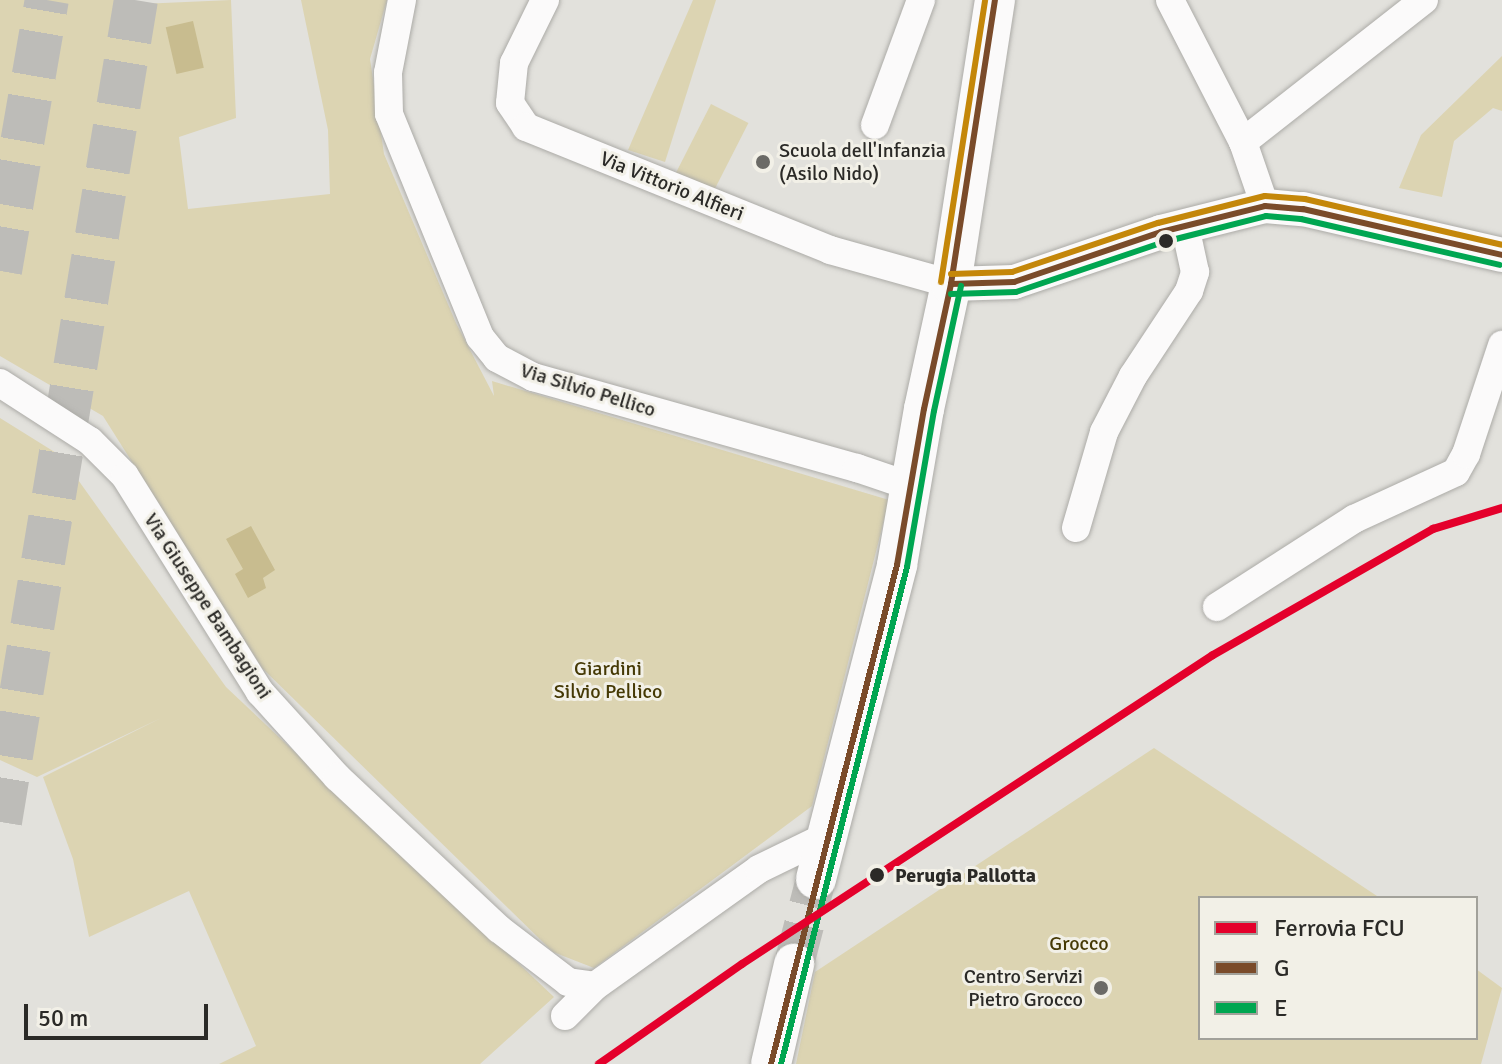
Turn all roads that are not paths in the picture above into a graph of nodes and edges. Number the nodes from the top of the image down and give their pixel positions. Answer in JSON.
{"nodes":[{"id":1,"x":402,"y":0,"type":"edge"},
{"id":2,"x":545,"y":0,"type":"edge"},
{"id":3,"x":921,"y":0,"type":"edge"},
{"id":4,"x":995,"y":0,"type":"edge"},
{"id":5,"x":1170,"y":0,"type":"edge"},
{"id":6,"x":1424,"y":0,"type":"edge"},
{"id":7,"x":875,"y":125,"type":"dead end"},
{"id":8,"x":1243,"y":142,"type":"junction"},
{"id":9,"x":1265,"y":206,"type":"junction"},
{"id":10,"x":1185,"y":226,"type":"junction"},
{"id":11,"x":1502,"y":255,"type":"edge"},
{"id":12,"x":951,"y":284,"type":"junction"},
{"id":13,"x":1502,"y":345,"type":"edge"},
{"id":14,"x":0,"y":383,"type":"edge"},
{"id":15,"x":910,"y":486,"type":"junction"},
{"id":16,"x":1076,"y":528,"type":"dead end"},
{"id":17,"x":1217,"y":607,"type":"dead end"},
{"id":18,"x":827,"y":836,"type":"junction"},
{"id":19,"x":816,"y":879,"type":"tunnel mouth"},
{"id":20,"x":794,"y":964,"type":"tunnel mouth"},
{"id":21,"x":595,"y":986,"type":"junction"},
{"id":22,"x":565,"y":1016,"type":"dead end"},
{"id":23,"x":771,"y":1064,"type":"edge"}],
"edges":[{"from":1,"to":15,"type":"street","name":"Via Silvio Pellico"},
{"from":2,"to":12,"type":"street","name":"Via Vittorio Alfieri"},
{"from":3,"to":7,"type":"street"},
{"from":4,"to":12,"type":"main road"},
{"from":5,"to":8,"type":"street"},
{"from":6,"to":8,"type":"street"},
{"from":8,"to":9,"type":"street"},
{"from":9,"to":10,"type":"street"},
{"from":9,"to":11,"type":"street"},
{"from":10,"to":12,"type":"street"},
{"from":10,"to":16,"type":"street"},
{"from":12,"to":15,"type":"main road"},
{"from":13,"to":17,"type":"street"},
{"from":14,"to":21,"type":"street","name":"Via Giuseppe Bambagioni"},
{"from":15,"to":18,"type":"main road"},
{"from":18,"to":19,"type":"main road"},
{"from":18,"to":21,"type":"street"},
{"from":20,"to":23,"type":"main road"},
{"from":21,"to":22,"type":"street"}]}
